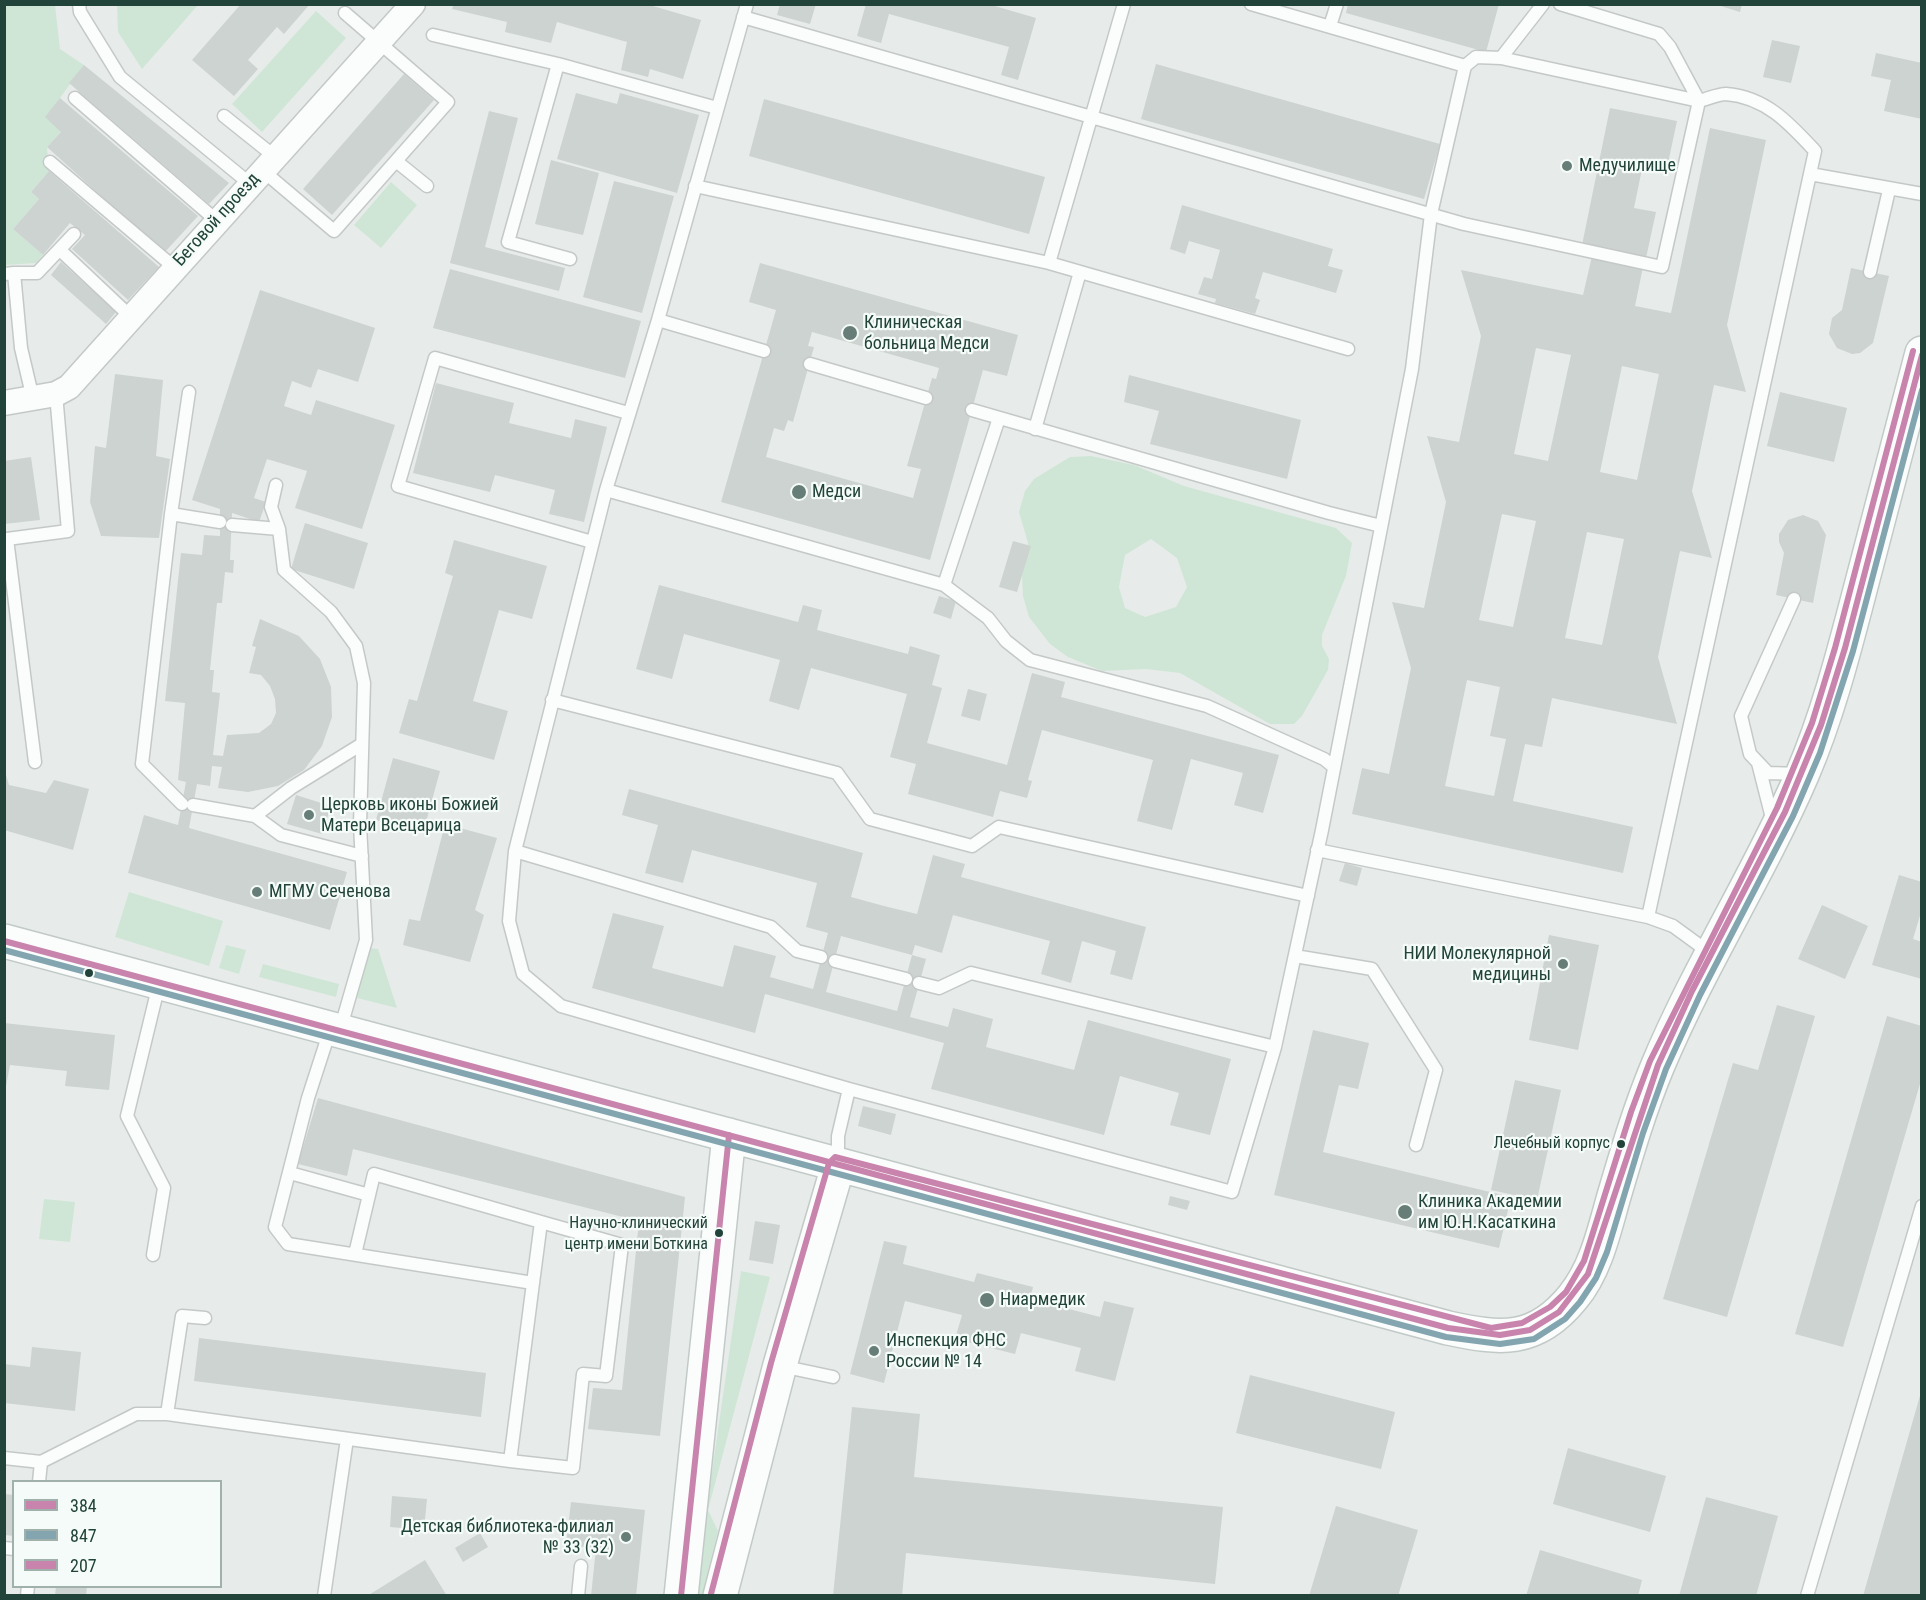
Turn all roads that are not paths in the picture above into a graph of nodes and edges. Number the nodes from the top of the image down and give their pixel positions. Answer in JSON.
{"nodes":[{"id":1,"x":79,"y":4,"type":"edge"},
{"id":2,"x":413,"y":4,"type":"edge"},
{"id":3,"x":747,"y":4,"type":"edge"},
{"id":4,"x":1124,"y":4,"type":"edge"},
{"id":5,"x":1251,"y":4,"type":"edge"},
{"id":6,"x":1336,"y":4,"type":"edge"},
{"id":7,"x":1543,"y":4,"type":"edge"},
{"id":8,"x":1560,"y":4,"type":"edge"},
{"id":9,"x":345,"y":12,"type":"dead end"},
{"id":10,"x":743,"y":17,"type":"junction"},
{"id":11,"x":1330,"y":26,"type":"junction"},
{"id":12,"x":433,"y":35,"type":"dead end"},
{"id":13,"x":381,"y":42,"type":"junction"},
{"id":14,"x":1501,"y":58,"type":"junction"},
{"id":15,"x":558,"y":64,"type":"junction"},
{"id":16,"x":1465,"y":66,"type":"junction"},
{"id":17,"x":75,"y":98,"type":"dead end"},
{"id":18,"x":1699,"y":101,"type":"junction"},
{"id":19,"x":717,"y":108,"type":"junction"},
{"id":20,"x":1091,"y":115,"type":"junction"},
{"id":21,"x":224,"y":116,"type":"dead end"},
{"id":22,"x":396,"y":161,"type":"junction"},
{"id":23,"x":50,"y":162,"type":"dead end"},
{"id":24,"x":262,"y":170,"type":"junction"},
{"id":25,"x":1810,"y":174,"type":"junction"},
{"id":26,"x":427,"y":186,"type":"dead end"},
{"id":27,"x":695,"y":186,"type":"junction"},
{"id":28,"x":1889,"y":190,"type":"junction"},
{"id":29,"x":1922,"y":194,"type":"edge"},
{"id":30,"x":1431,"y":214,"type":"junction"},
{"id":31,"x":217,"y":221,"type":"junction"},
{"id":32,"x":74,"y":234,"type":"dead end"},
{"id":33,"x":60,"y":250,"type":"junction"},
{"id":34,"x":570,"y":259,"type":"dead end"},
{"id":35,"x":1049,"y":263,"type":"junction"},
{"id":36,"x":174,"y":268,"type":"junction"},
{"id":37,"x":1080,"y":272,"type":"junction"},
{"id":38,"x":1870,"y":272,"type":"dead end"},
{"id":39,"x":9,"y":274,"type":"edge"},
{"id":40,"x":130,"y":316,"type":"junction"},
{"id":41,"x":658,"y":320,"type":"junction"},
{"id":42,"x":1348,"y":349,"type":"dead end"},
{"id":43,"x":764,"y":351,"type":"dead end"},
{"id":44,"x":1922,"y":352,"type":"edge"},
{"id":45,"x":810,"y":363,"type":"dead end"},
{"id":46,"x":189,"y":392,"type":"dead end"},
{"id":47,"x":52,"y":393,"type":"junction"},
{"id":48,"x":926,"y":398,"type":"dead end"},
{"id":49,"x":4,"y":403,"type":"edge"},
{"id":50,"x":972,"y":410,"type":"dead end"},
{"id":51,"x":628,"y":413,"type":"junction"},
{"id":52,"x":999,"y":418,"type":"junction"},
{"id":53,"x":1035,"y":429,"type":"junction"},
{"id":54,"x":276,"y":485,"type":"dead end"},
{"id":55,"x":606,"y":490,"type":"junction"},
{"id":56,"x":171,"y":514,"type":"junction"},
{"id":57,"x":1381,"y":525,"type":"junction"},
{"id":58,"x":279,"y":530,"type":"junction"},
{"id":59,"x":592,"y":542,"type":"junction"},
{"id":60,"x":944,"y":585,"type":"junction"},
{"id":61,"x":1794,"y":599,"type":"dead end"},
{"id":62,"x":552,"y":700,"type":"junction"},
{"id":63,"x":362,"y":744,"type":"junction"},
{"id":64,"x":34,"y":762,"type":"dead end"},
{"id":65,"x":1758,"y":762,"type":"junction"},
{"id":66,"x":1334,"y":767,"type":"junction"},
{"id":67,"x":1802,"y":774,"type":"junction"},
{"id":68,"x":255,"y":816,"type":"junction"},
{"id":69,"x":1776,"y":831,"type":"junction"},
{"id":70,"x":1317,"y":850,"type":"junction"},
{"id":71,"x":515,"y":851,"type":"junction"},
{"id":72,"x":362,"y":856,"type":"junction"},
{"id":73,"x":1308,"y":896,"type":"junction"},
{"id":74,"x":1648,"y":917,"type":"junction"},
{"id":75,"x":4,"y":941,"type":"edge"},
{"id":76,"x":1711,"y":954,"type":"junction"},
{"id":77,"x":1295,"y":956,"type":"junction"},
{"id":78,"x":821,"y":957,"type":"dead end"},
{"id":79,"x":835,"y":961,"type":"dead end"},
{"id":80,"x":906,"y":979,"type":"dead end"},
{"id":81,"x":159,"y":983,"type":"junction"},
{"id":82,"x":919,"y":983,"type":"dead end"},
{"id":83,"x":335,"y":1030,"type":"junction"},
{"id":84,"x":1275,"y":1047,"type":"junction"},
{"id":85,"x":849,"y":1089,"type":"junction"},
{"id":86,"x":729,"y":1135,"type":"junction"},
{"id":87,"x":1416,"y":1145,"type":"dead end"},
{"id":88,"x":838,"y":1166,"type":"junction"},
{"id":89,"x":290,"y":1173,"type":"junction"},
{"id":90,"x":369,"y":1195,"type":"junction"},
{"id":91,"x":1922,"y":1206,"type":"edge"},
{"id":92,"x":541,"y":1222,"type":"junction"},
{"id":93,"x":355,"y":1254,"type":"junction"},
{"id":94,"x":153,"y":1255,"type":"dead end"},
{"id":95,"x":532,"y":1283,"type":"junction"},
{"id":96,"x":205,"y":1318,"type":"dead end"},
{"id":97,"x":780,"y":1365,"type":"junction"},
{"id":98,"x":833,"y":1377,"type":"dead end"},
{"id":99,"x":167,"y":1414,"type":"junction"},
{"id":100,"x":347,"y":1439,"type":"junction"},
{"id":101,"x":4,"y":1458,"type":"edge"},
{"id":102,"x":510,"y":1461,"type":"junction"},
{"id":103,"x":41,"y":1462,"type":"junction"},
{"id":104,"x":39,"y":1480,"type":"edge"},
{"id":105,"x":581,"y":1566,"type":"dead end"},
{"id":106,"x":324,"y":1596,"type":"edge"},
{"id":107,"x":578,"y":1596,"type":"edge"},
{"id":108,"x":681,"y":1596,"type":"edge"},
{"id":109,"x":720,"y":1596,"type":"edge"},
{"id":110,"x":1807,"y":1596,"type":"edge"}],
"edges":[{"from":1,"to":24,"type":"lane"},
{"from":2,"to":13,"type":"street","name":"Беговой проезд"},
{"from":3,"to":10,"type":"lane"},
{"from":4,"to":20,"type":"lane"},
{"from":5,"to":11,"type":"lane"},
{"from":6,"to":11,"type":"lane"},
{"from":7,"to":14,"type":"lane"},
{"from":8,"to":18,"type":"lane"},
{"from":9,"to":13,"type":"lane"},
{"from":10,"to":19,"type":"lane"},
{"from":10,"to":20,"type":"lane"},
{"from":11,"to":16,"type":"lane"},
{"from":12,"to":15,"type":"lane"},
{"from":13,"to":22,"type":"lane"},
{"from":13,"to":24,"type":"street","name":"Беговой проезд"},
{"from":14,"to":16,"type":"lane"},
{"from":14,"to":18,"type":"lane"},
{"from":15,"to":19,"type":"lane"},
{"from":15,"to":34,"type":"lane"},
{"from":16,"to":30,"type":"lane"},
{"from":17,"to":31,"type":"lane"},
{"from":18,"to":25,"type":"lane"},
{"from":18,"to":30,"type":"lane"},
{"from":19,"to":27,"type":"lane"},
{"from":20,"to":30,"type":"lane"},
{"from":20,"to":35,"type":"lane"},
{"from":21,"to":24,"type":"lane"},
{"from":22,"to":24,"type":"lane"},
{"from":22,"to":26,"type":"lane"},
{"from":23,"to":36,"type":"lane"},
{"from":24,"to":31,"type":"street","name":"Беговой проезд"},
{"from":25,"to":28,"type":"lane"},
{"from":25,"to":74,"type":"lane"},
{"from":27,"to":35,"type":"lane"},
{"from":27,"to":41,"type":"lane"},
{"from":28,"to":29,"type":"lane"},
{"from":28,"to":38,"type":"lane"},
{"from":30,"to":57,"type":"lane"},
{"from":31,"to":36,"type":"street","name":"Беговой проезд"},
{"from":32,"to":33,"type":"lane"},
{"from":33,"to":39,"type":"lane"},
{"from":33,"to":40,"type":"lane"},
{"from":35,"to":37,"type":"lane"},
{"from":36,"to":40,"type":"street","name":"Беговой проезд"},
{"from":37,"to":42,"type":"lane"},
{"from":37,"to":53,"type":"lane"},
{"from":39,"to":47,"type":"lane"},
{"from":40,"to":47,"type":"street","name":"Беговой проезд"},
{"from":41,"to":43,"type":"lane"},
{"from":41,"to":51,"type":"lane"},
{"from":44,"to":67,"type":"street"},
{"from":45,"to":48,"type":"lane"},
{"from":46,"to":56,"type":"lane"},
{"from":47,"to":49,"type":"street"},
{"from":47,"to":64,"type":"lane"},
{"from":50,"to":52,"type":"lane"},
{"from":51,"to":55,"type":"lane"},
{"from":51,"to":59,"type":"lane"},
{"from":52,"to":53,"type":"lane"},
{"from":52,"to":60,"type":"lane"},
{"from":53,"to":57,"type":"lane"},
{"from":54,"to":58,"type":"lane"},
{"from":55,"to":59,"type":"lane"},
{"from":55,"to":60,"type":"lane"},
{"from":56,"to":58,"type":"lane"},
{"from":56,"to":68,"type":"lane"},
{"from":57,"to":66,"type":"lane"},
{"from":58,"to":63,"type":"lane"},
{"from":59,"to":62,"type":"lane"},
{"from":60,"to":66,"type":"lane"},
{"from":61,"to":65,"type":"lane"},
{"from":62,"to":71,"type":"lane"},
{"from":62,"to":73,"type":"lane"},
{"from":63,"to":68,"type":"lane"},
{"from":63,"to":72,"type":"lane"},
{"from":65,"to":67,"type":"lane"},
{"from":65,"to":69,"type":"lane"},
{"from":66,"to":70,"type":"lane"},
{"from":67,"to":69,"type":"street"},
{"from":68,"to":72,"type":"lane"},
{"from":69,"to":76,"type":"street"},
{"from":70,"to":73,"type":"lane"},
{"from":70,"to":74,"type":"lane"},
{"from":71,"to":78,"type":"lane"},
{"from":71,"to":85,"type":"lane"},
{"from":72,"to":83,"type":"lane"},
{"from":73,"to":77,"type":"lane"},
{"from":74,"to":76,"type":"lane"},
{"from":75,"to":81,"type":"street"},
{"from":76,"to":88,"type":"street"},
{"from":77,"to":84,"type":"lane"},
{"from":77,"to":87,"type":"lane"},
{"from":79,"to":80,"type":"lane"},
{"from":81,"to":83,"type":"street"},
{"from":81,"to":94,"type":"lane"},
{"from":82,"to":84,"type":"lane"},
{"from":83,"to":86,"type":"street"},
{"from":83,"to":89,"type":"lane"},
{"from":84,"to":85,"type":"lane"},
{"from":85,"to":88,"type":"lane"},
{"from":86,"to":88,"type":"street"},
{"from":86,"to":108,"type":"street"},
{"from":88,"to":97,"type":"street"},
{"from":89,"to":90,"type":"lane"},
{"from":89,"to":93,"type":"lane"},
{"from":90,"to":92,"type":"lane"},
{"from":90,"to":93,"type":"lane"},
{"from":91,"to":110,"type":"lane"},
{"from":92,"to":95,"type":"lane"},
{"from":92,"to":102,"type":"lane"},
{"from":93,"to":95,"type":"lane"},
{"from":95,"to":102,"type":"lane"},
{"from":96,"to":99,"type":"lane"},
{"from":97,"to":98,"type":"lane"},
{"from":97,"to":109,"type":"street"},
{"from":99,"to":100,"type":"lane"},
{"from":99,"to":103,"type":"lane"},
{"from":100,"to":102,"type":"lane"},
{"from":100,"to":106,"type":"lane"},
{"from":101,"to":103,"type":"lane"},
{"from":103,"to":104,"type":"lane"},
{"from":105,"to":107,"type":"lane"}]}
